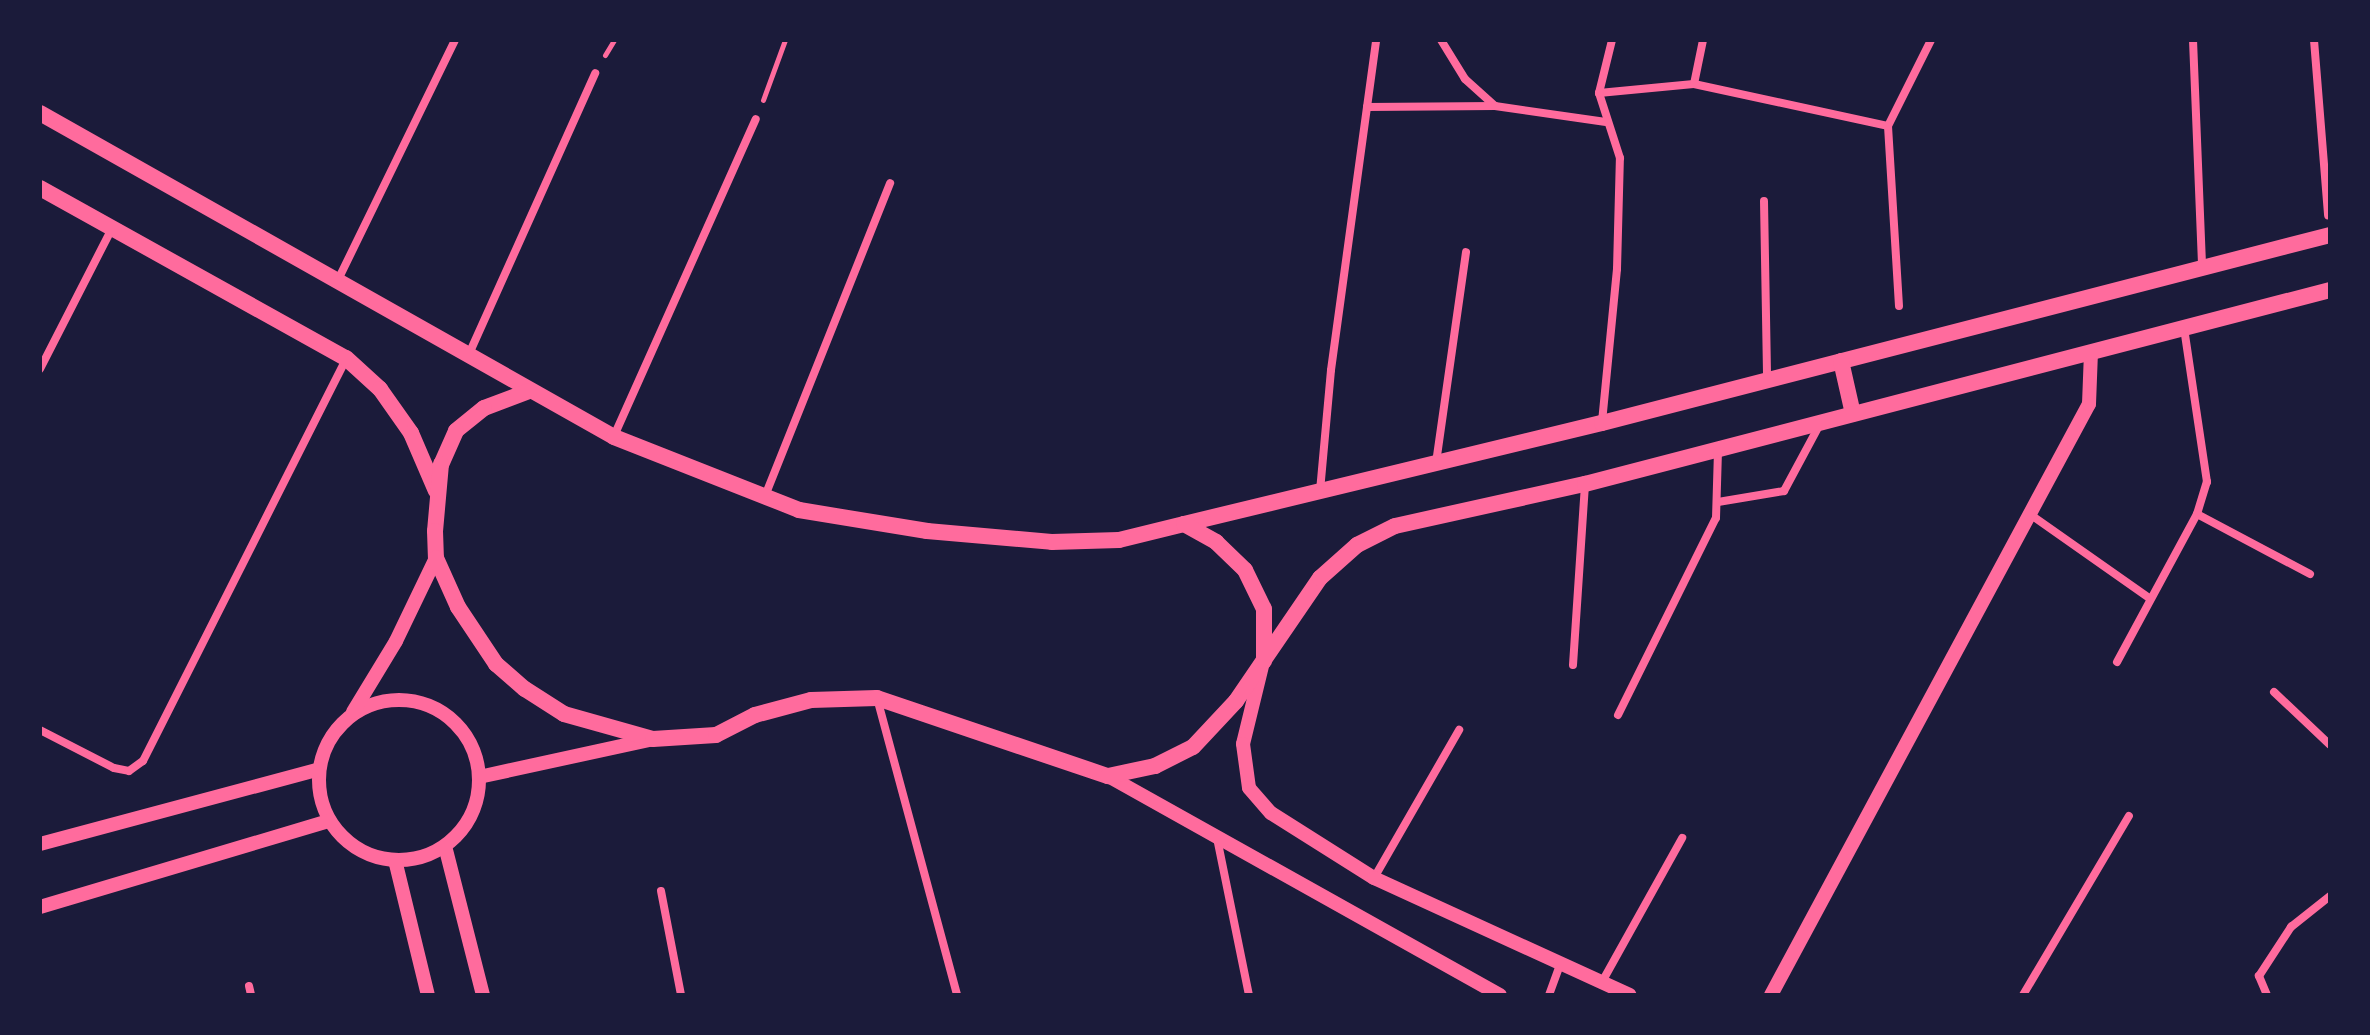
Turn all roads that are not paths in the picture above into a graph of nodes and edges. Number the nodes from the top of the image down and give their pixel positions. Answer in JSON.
{"nodes":[{"id":1,"x":455,"y":40,"type":"edge"},
{"id":2,"x":1376,"y":40,"type":"edge"},
{"id":3,"x":1441,"y":40,"type":"edge"},
{"id":4,"x":1612,"y":40,"type":"edge"},
{"id":5,"x":1703,"y":40,"type":"edge"},
{"id":6,"x":1931,"y":40,"type":"edge"},
{"id":7,"x":2193,"y":40,"type":"edge"},
{"id":8,"x":2314,"y":40,"type":"edge"},
{"id":9,"x":595,"y":73,"type":"dead end"},
{"id":10,"x":1694,"y":84,"type":"junction"},
{"id":11,"x":1599,"y":93,"type":"junction"},
{"id":12,"x":1495,"y":106,"type":"junction"},
{"id":13,"x":1367,"y":107,"type":"junction"},
{"id":14,"x":40,"y":113,"type":"edge"},
{"id":15,"x":756,"y":119,"type":"road end"},
{"id":16,"x":1606,"y":122,"type":"junction"},
{"id":17,"x":1888,"y":126,"type":"junction"},
{"id":18,"x":890,"y":183,"type":"dead end"},
{"id":19,"x":40,"y":188,"type":"edge"},
{"id":20,"x":1764,"y":201,"type":"dead end"},
{"id":21,"x":2328,"y":215,"type":"dead end"},
{"id":22,"x":112,"y":228,"type":"junction"},
{"id":23,"x":2330,"y":235,"type":"edge"},
{"id":24,"x":1466,"y":252,"type":"dead end"},
{"id":25,"x":2202,"y":268,"type":"junction"},
{"id":26,"x":336,"y":284,"type":"junction"},
{"id":27,"x":2330,"y":290,"type":"edge"},
{"id":28,"x":1899,"y":306,"type":"dead end"},
{"id":29,"x":2184,"y":328,"type":"junction"},
{"id":30,"x":2091,"y":352,"type":"junction"},
{"id":31,"x":469,"y":354,"type":"junction"},
{"id":32,"x":346,"y":358,"type":"junction"},
{"id":33,"x":1841,"y":361,"type":"junction"},
{"id":34,"x":40,"y":369,"type":"edge"},
{"id":35,"x":1767,"y":381,"type":"junction"},
{"id":36,"x":529,"y":391,"type":"junction"},
{"id":37,"x":1853,"y":414,"type":"junction"},
{"id":38,"x":1821,"y":422,"type":"junction"},
{"id":39,"x":1602,"y":423,"type":"junction"},
{"id":40,"x":614,"y":437,"type":"junction"},
{"id":41,"x":1718,"y":449,"type":"junction"},
{"id":42,"x":1436,"y":464,"type":"junction"},
{"id":43,"x":1585,"y":484,"type":"junction"},
{"id":44,"x":436,"y":491,"type":"junction"},
{"id":45,"x":1320,"y":492,"type":"junction"},
{"id":46,"x":765,"y":496,"type":"junction"},
{"id":47,"x":1718,"y":502,"type":"junction"},
{"id":48,"x":2197,"y":514,"type":"junction"},
{"id":49,"x":2031,"y":515,"type":"junction"},
{"id":50,"x":1184,"y":524,"type":"junction"},
{"id":51,"x":436,"y":558,"type":"junction"},
{"id":52,"x":2310,"y":574,"type":"dead end"},
{"id":53,"x":2149,"y":598,"type":"junction"},
{"id":54,"x":1264,"y":661,"type":"junction"},
{"id":55,"x":2117,"y":662,"type":"dead end"},
{"id":56,"x":1573,"y":665,"type":"dead end"},
{"id":57,"x":2274,"y":692,"type":"dead end"},
{"id":58,"x":877,"y":698,"type":"junction"},
{"id":59,"x":1618,"y":715,"type":"dead end"},
{"id":60,"x":351,"y":716,"type":"junction"},
{"id":61,"x":40,"y":730,"type":"edge"},
{"id":62,"x":1459,"y":730,"type":"dead end"},
{"id":63,"x":653,"y":739,"type":"junction"},
{"id":64,"x":2330,"y":745,"type":"edge"},
{"id":65,"x":319,"y":769,"type":"junction"},
{"id":66,"x":1108,"y":776,"type":"junction"},
{"id":67,"x":479,"y":777,"type":"junction"},
{"id":68,"x":2129,"y":816,"type":"dead end"},
{"id":69,"x":329,"y":821,"type":"junction"},
{"id":70,"x":1217,"y":837,"type":"junction"},
{"id":71,"x":1682,"y":838,"type":"dead end"},
{"id":72,"x":40,"y":844,"type":"edge"},
{"id":73,"x":445,"y":846,"type":"junction"},
{"id":74,"x":395,"y":860,"type":"junction"},
{"id":75,"x":1374,"y":878,"type":"junction"},
{"id":76,"x":661,"y":891,"type":"dead end"},
{"id":77,"x":2330,"y":896,"type":"edge"},
{"id":78,"x":40,"y":907,"type":"edge"},
{"id":79,"x":1561,"y":962,"type":"junction"},
{"id":80,"x":1602,"y":982,"type":"junction"},
{"id":81,"x":428,"y":995,"type":"edge"},
{"id":82,"x":483,"y":995,"type":"edge"},
{"id":83,"x":681,"y":995,"type":"edge"},
{"id":84,"x":957,"y":995,"type":"edge"},
{"id":85,"x":1249,"y":995,"type":"edge"},
{"id":86,"x":1500,"y":995,"type":"edge"},
{"id":87,"x":1549,"y":995,"type":"edge"},
{"id":88,"x":1629,"y":995,"type":"edge"},
{"id":89,"x":1771,"y":995,"type":"edge"},
{"id":90,"x":2023,"y":995,"type":"edge"},
{"id":91,"x":2267,"y":995,"type":"edge"}],
"edges":[{"from":1,"to":26,"type":"street"},
{"from":2,"to":13,"type":"street"},
{"from":3,"to":12,"type":"street"},
{"from":4,"to":11,"type":"street"},
{"from":5,"to":10,"type":"street"},
{"from":6,"to":17,"type":"street"},
{"from":7,"to":25,"type":"street"},
{"from":8,"to":21,"type":"street"},
{"from":9,"to":31,"type":"street"},
{"from":10,"to":11,"type":"street"},
{"from":10,"to":17,"type":"street"},
{"from":11,"to":16,"type":"street"},
{"from":12,"to":13,"type":"street"},
{"from":12,"to":16,"type":"street"},
{"from":13,"to":45,"type":"street"},
{"from":14,"to":26,"type":"main road"},
{"from":15,"to":40,"type":"street"},
{"from":16,"to":39,"type":"street"},
{"from":17,"to":28,"type":"street"},
{"from":18,"to":46,"type":"street"},
{"from":19,"to":22,"type":"main road"},
{"from":20,"to":35,"type":"street"},
{"from":22,"to":32,"type":"main road"},
{"from":22,"to":34,"type":"street"},
{"from":23,"to":25,"type":"main road"},
{"from":24,"to":42,"type":"street"},
{"from":25,"to":33,"type":"main road"},
{"from":26,"to":31,"type":"main road"},
{"from":27,"to":29,"type":"main road"},
{"from":29,"to":30,"type":"main road"},
{"from":29,"to":48,"type":"street"},
{"from":30,"to":37,"type":"main road"},
{"from":30,"to":49,"type":"street"},
{"from":31,"to":36,"type":"main road"},
{"from":32,"to":44,"type":"main road"},
{"from":32,"to":61,"type":"street"},
{"from":33,"to":35,"type":"main road"},
{"from":33,"to":37,"type":"main road"},
{"from":35,"to":39,"type":"main road"},
{"from":36,"to":40,"type":"main road"},
{"from":36,"to":44,"type":"main road"},
{"from":37,"to":38,"type":"main road"},
{"from":38,"to":41,"type":"main road"},
{"from":38,"to":47,"type":"street"},
{"from":39,"to":42,"type":"main road"},
{"from":40,"to":46,"type":"main road"},
{"from":41,"to":43,"type":"main road"},
{"from":41,"to":47,"type":"street"},
{"from":42,"to":45,"type":"main road"},
{"from":43,"to":54,"type":"main road"},
{"from":43,"to":56,"type":"street"},
{"from":44,"to":51,"type":"main road"},
{"from":45,"to":50,"type":"main road"},
{"from":46,"to":50,"type":"main road"},
{"from":47,"to":59,"type":"street"},
{"from":48,"to":52,"type":"street"},
{"from":48,"to":53,"type":"street"},
{"from":49,"to":53,"type":"street"},
{"from":49,"to":89,"type":"street"},
{"from":50,"to":54,"type":"main road"},
{"from":51,"to":60,"type":"street"},
{"from":51,"to":63,"type":"main road"},
{"from":53,"to":55,"type":"street"},
{"from":54,"to":66,"type":"main road"},
{"from":54,"to":75,"type":"street"},
{"from":57,"to":64,"type":"street"},
{"from":58,"to":63,"type":"main road"},
{"from":58,"to":66,"type":"main road"},
{"from":58,"to":84,"type":"street"},
{"from":60,"to":65,"type":"street"},
{"from":60,"to":67,"type":"street"},
{"from":62,"to":75,"type":"street"},
{"from":63,"to":67,"type":"street"},
{"from":65,"to":69,"type":"street"},
{"from":65,"to":72,"type":"street"},
{"from":66,"to":70,"type":"street"},
{"from":67,"to":73,"type":"street"},
{"from":68,"to":90,"type":"street"},
{"from":69,"to":74,"type":"street"},
{"from":69,"to":78,"type":"street"},
{"from":70,"to":85,"type":"street"},
{"from":70,"to":86,"type":"street"},
{"from":71,"to":80,"type":"street"},
{"from":73,"to":74,"type":"street"},
{"from":73,"to":82,"type":"street"},
{"from":74,"to":81,"type":"street"},
{"from":75,"to":79,"type":"street"},
{"from":76,"to":83,"type":"street"},
{"from":77,"to":91,"type":"street"},
{"from":79,"to":80,"type":"street"},
{"from":79,"to":87,"type":"street"},
{"from":80,"to":88,"type":"street"}]}
